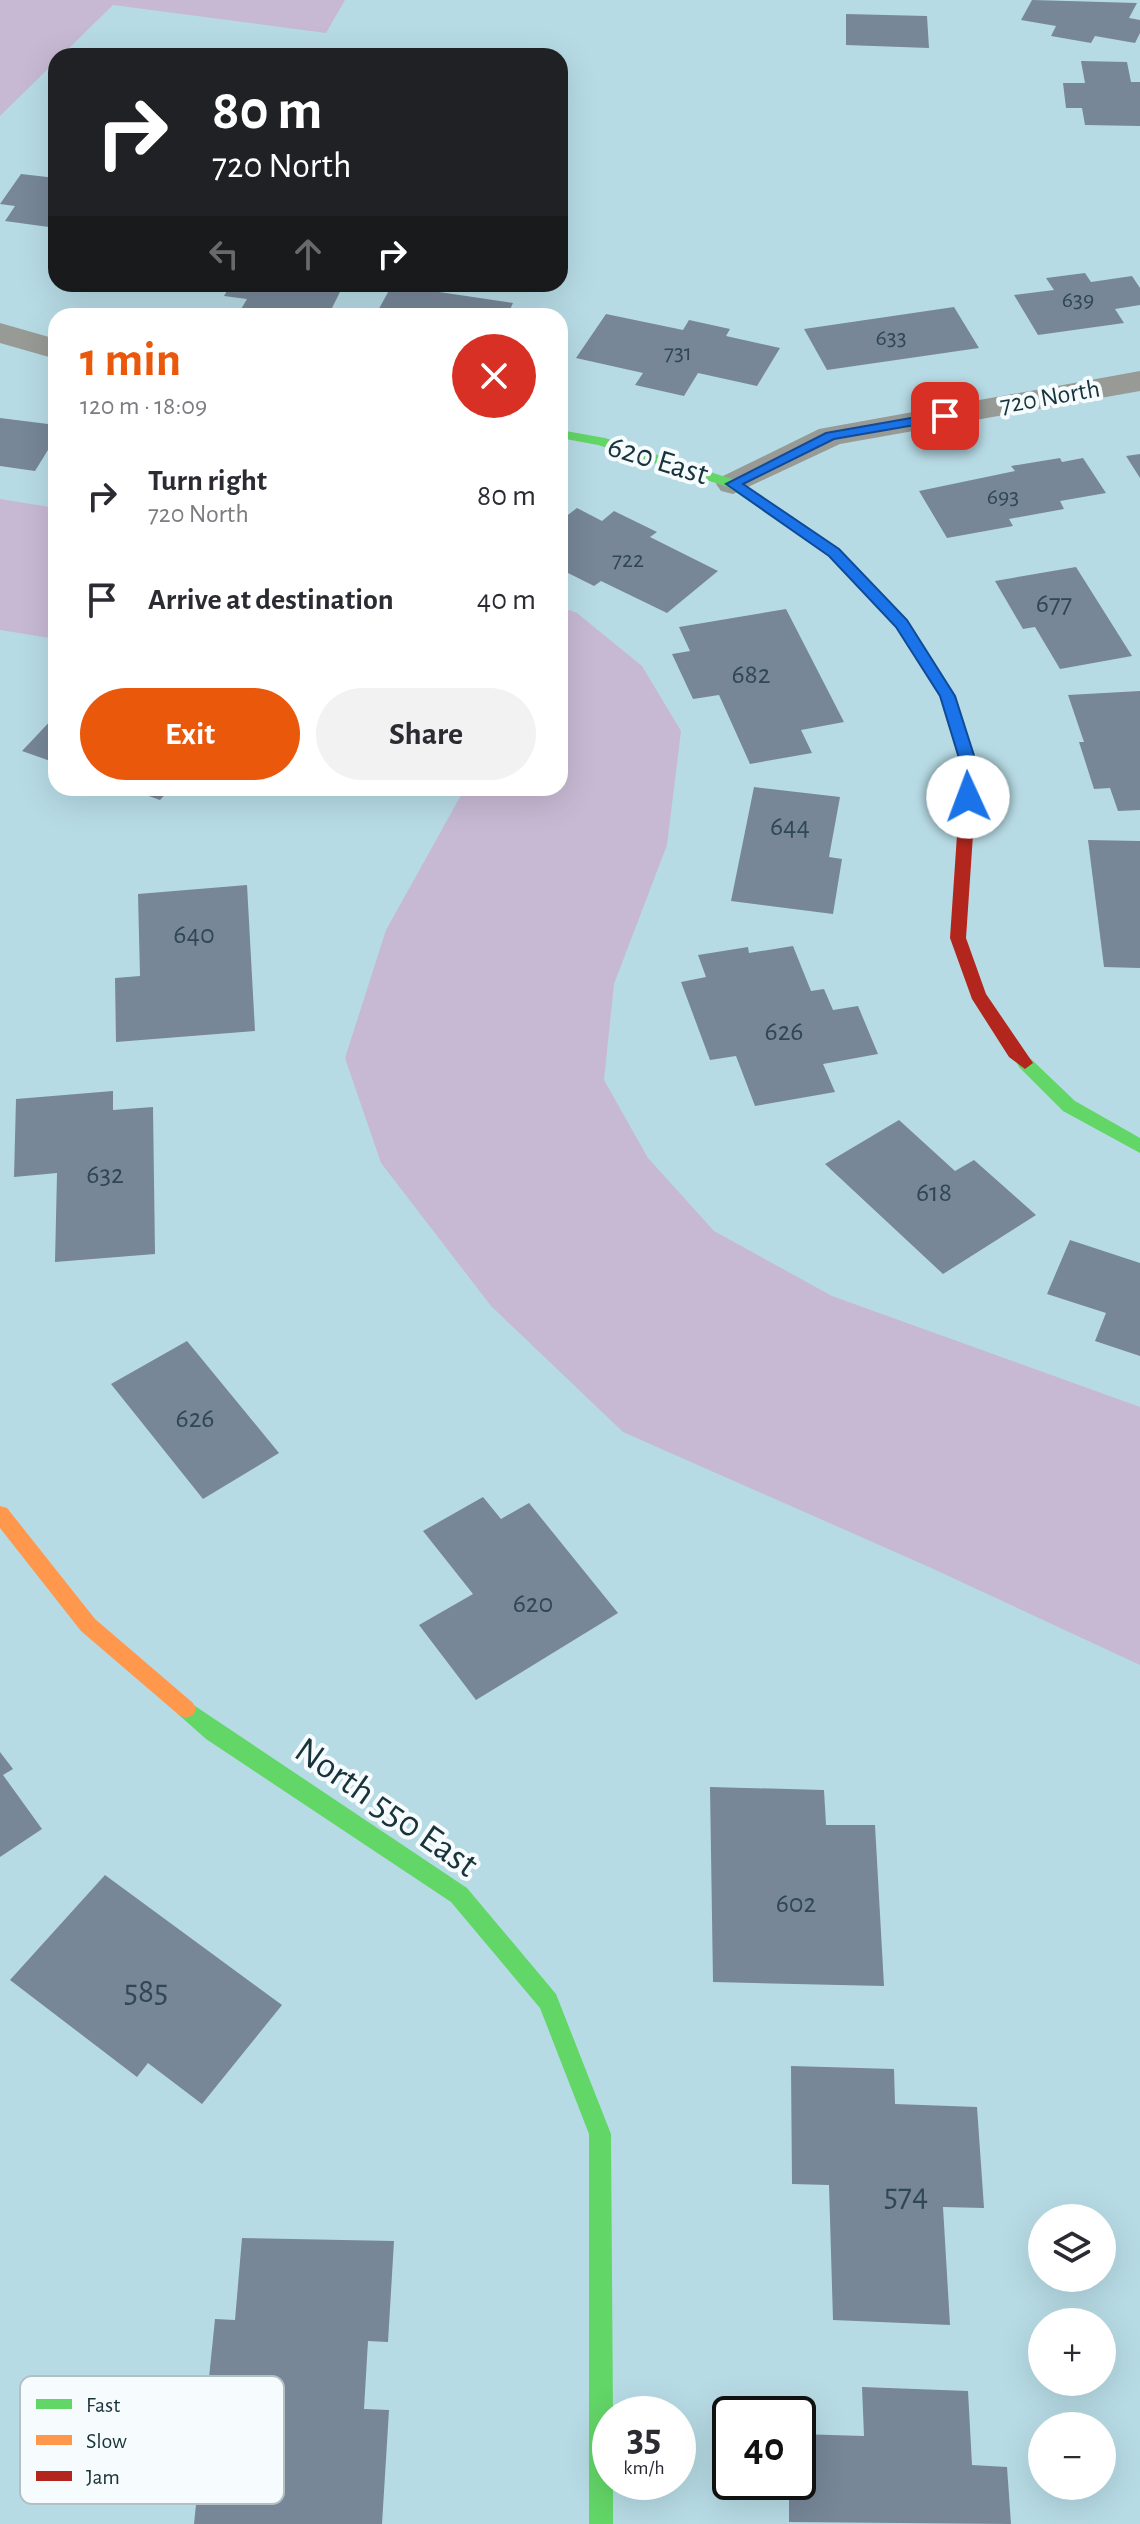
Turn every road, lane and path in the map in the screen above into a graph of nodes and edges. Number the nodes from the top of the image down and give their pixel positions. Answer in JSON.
{"nodes":[{"id":1,"x":0,"y":333,"type":"edge"},
{"id":2,"x":48,"y":347,"type":"edge"},
{"id":3,"x":1140,"y":381,"type":"edge"},
{"id":4,"x":568,"y":435,"type":"edge"},
{"id":5,"x":733,"y":484,"type":"junction"},
{"id":6,"x":1140,"y":1146,"type":"edge"},
{"id":7,"x":0,"y":1514,"type":"edge"},
{"id":8,"x":601,"y":2524,"type":"edge"}],
"edges":[{"from":1,"to":2,"type":"street"},
{"from":3,"to":5,"type":"street","name":"720 North"},
{"from":4,"to":5,"type":"street","name":"620 East"},
{"from":5,"to":6,"type":"street","name":"620 East"},
{"from":7,"to":8,"type":"street","name":"North 550 East"}]}
